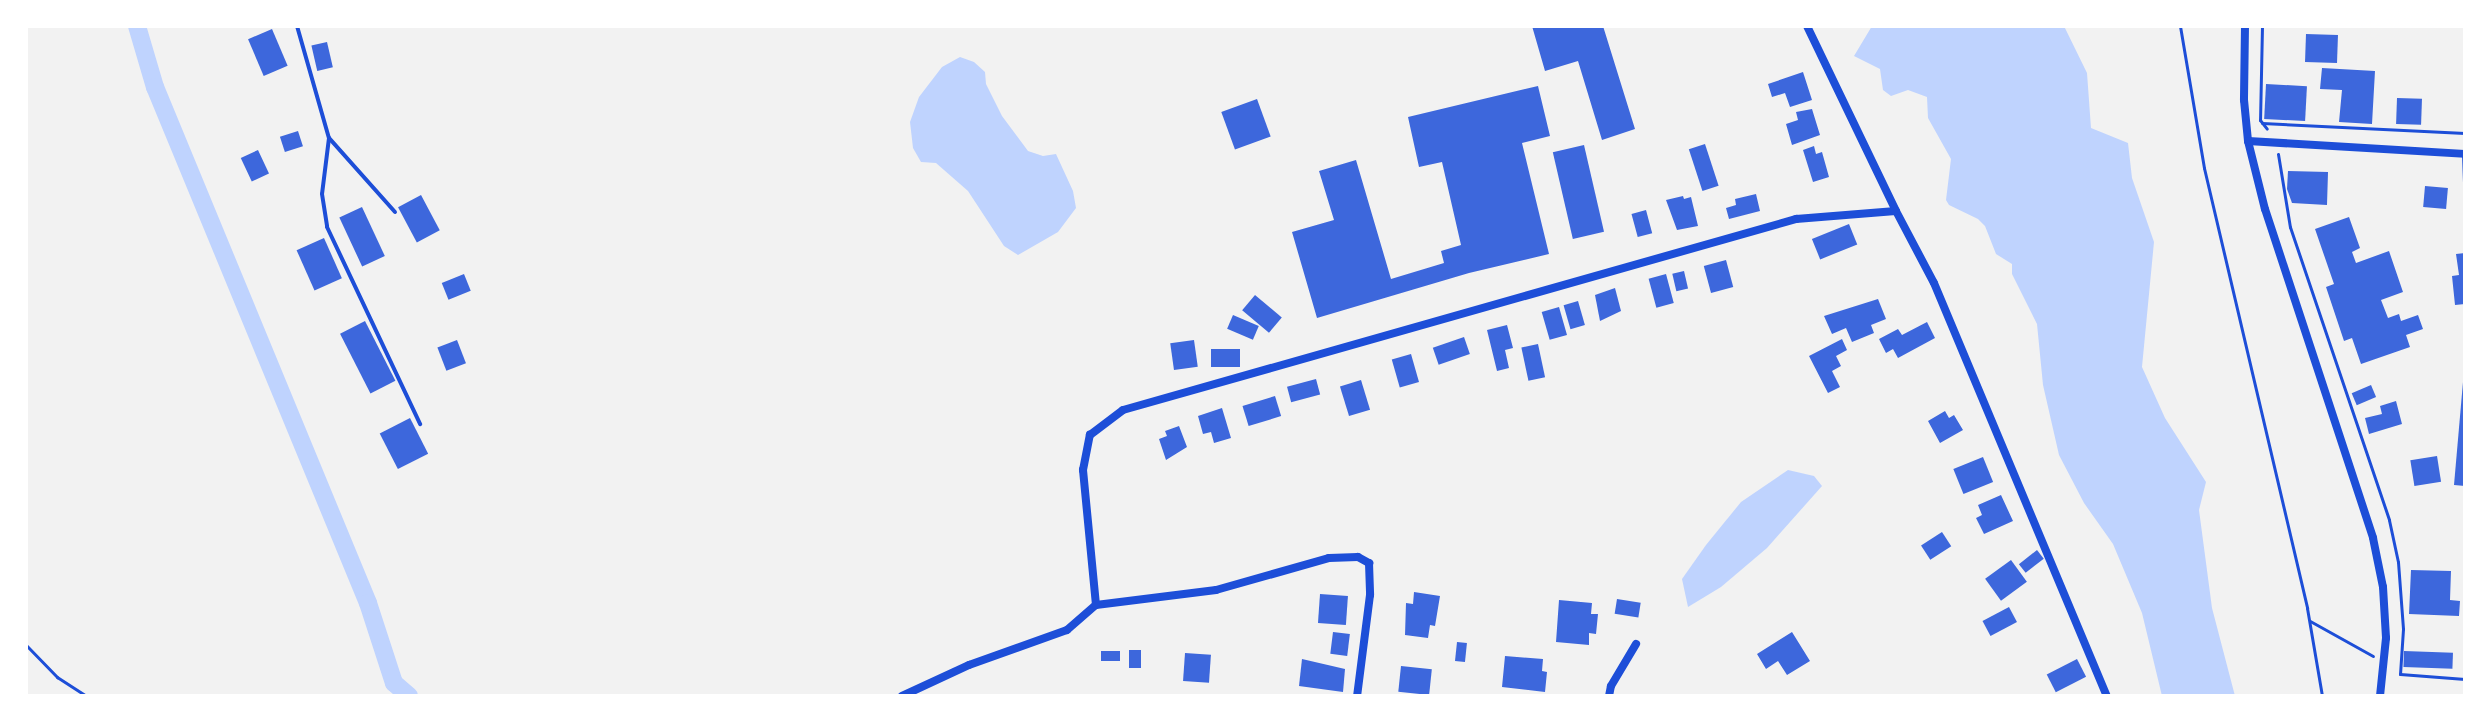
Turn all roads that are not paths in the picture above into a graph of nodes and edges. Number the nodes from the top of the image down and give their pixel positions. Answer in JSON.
{"nodes":[{"id":1,"x":297,"y":26,"type":"edge"},
{"id":2,"x":1807,"y":26,"type":"edge"},
{"id":3,"x":2245,"y":26,"type":"edge"},
{"id":4,"x":329,"y":138,"type":"junction"},
{"id":5,"x":2248,"y":141,"type":"junction"},
{"id":6,"x":2464,"y":154,"type":"edge"},
{"id":7,"x":2465,"y":186,"type":"edge"},
{"id":8,"x":1896,"y":211,"type":"junction"},
{"id":9,"x":395,"y":212,"type":"dead end"},
{"id":10,"x":420,"y":424,"type":"dead end"},
{"id":11,"x":1096,"y":605,"type":"junction"},
{"id":12,"x":1636,"y":644,"type":"dead end"},
{"id":13,"x":902,"y":696,"type":"edge"},
{"id":14,"x":1357,"y":696,"type":"edge"},
{"id":15,"x":1609,"y":696,"type":"edge"},
{"id":16,"x":2107,"y":696,"type":"edge"},
{"id":17,"x":2380,"y":696,"type":"edge"}],
"edges":[{"from":1,"to":4,"type":"lane"},
{"from":2,"to":8,"type":"street"},
{"from":3,"to":5,"type":"street"},
{"from":4,"to":9,"type":"lane"},
{"from":4,"to":10,"type":"lane"},
{"from":5,"to":6,"type":"street"},
{"from":5,"to":17,"type":"street"},
{"from":6,"to":7,"type":"lane"},
{"from":8,"to":11,"type":"street"},
{"from":8,"to":16,"type":"street"},
{"from":11,"to":13,"type":"street"},
{"from":11,"to":14,"type":"street"},
{"from":12,"to":15,"type":"street"}]}
